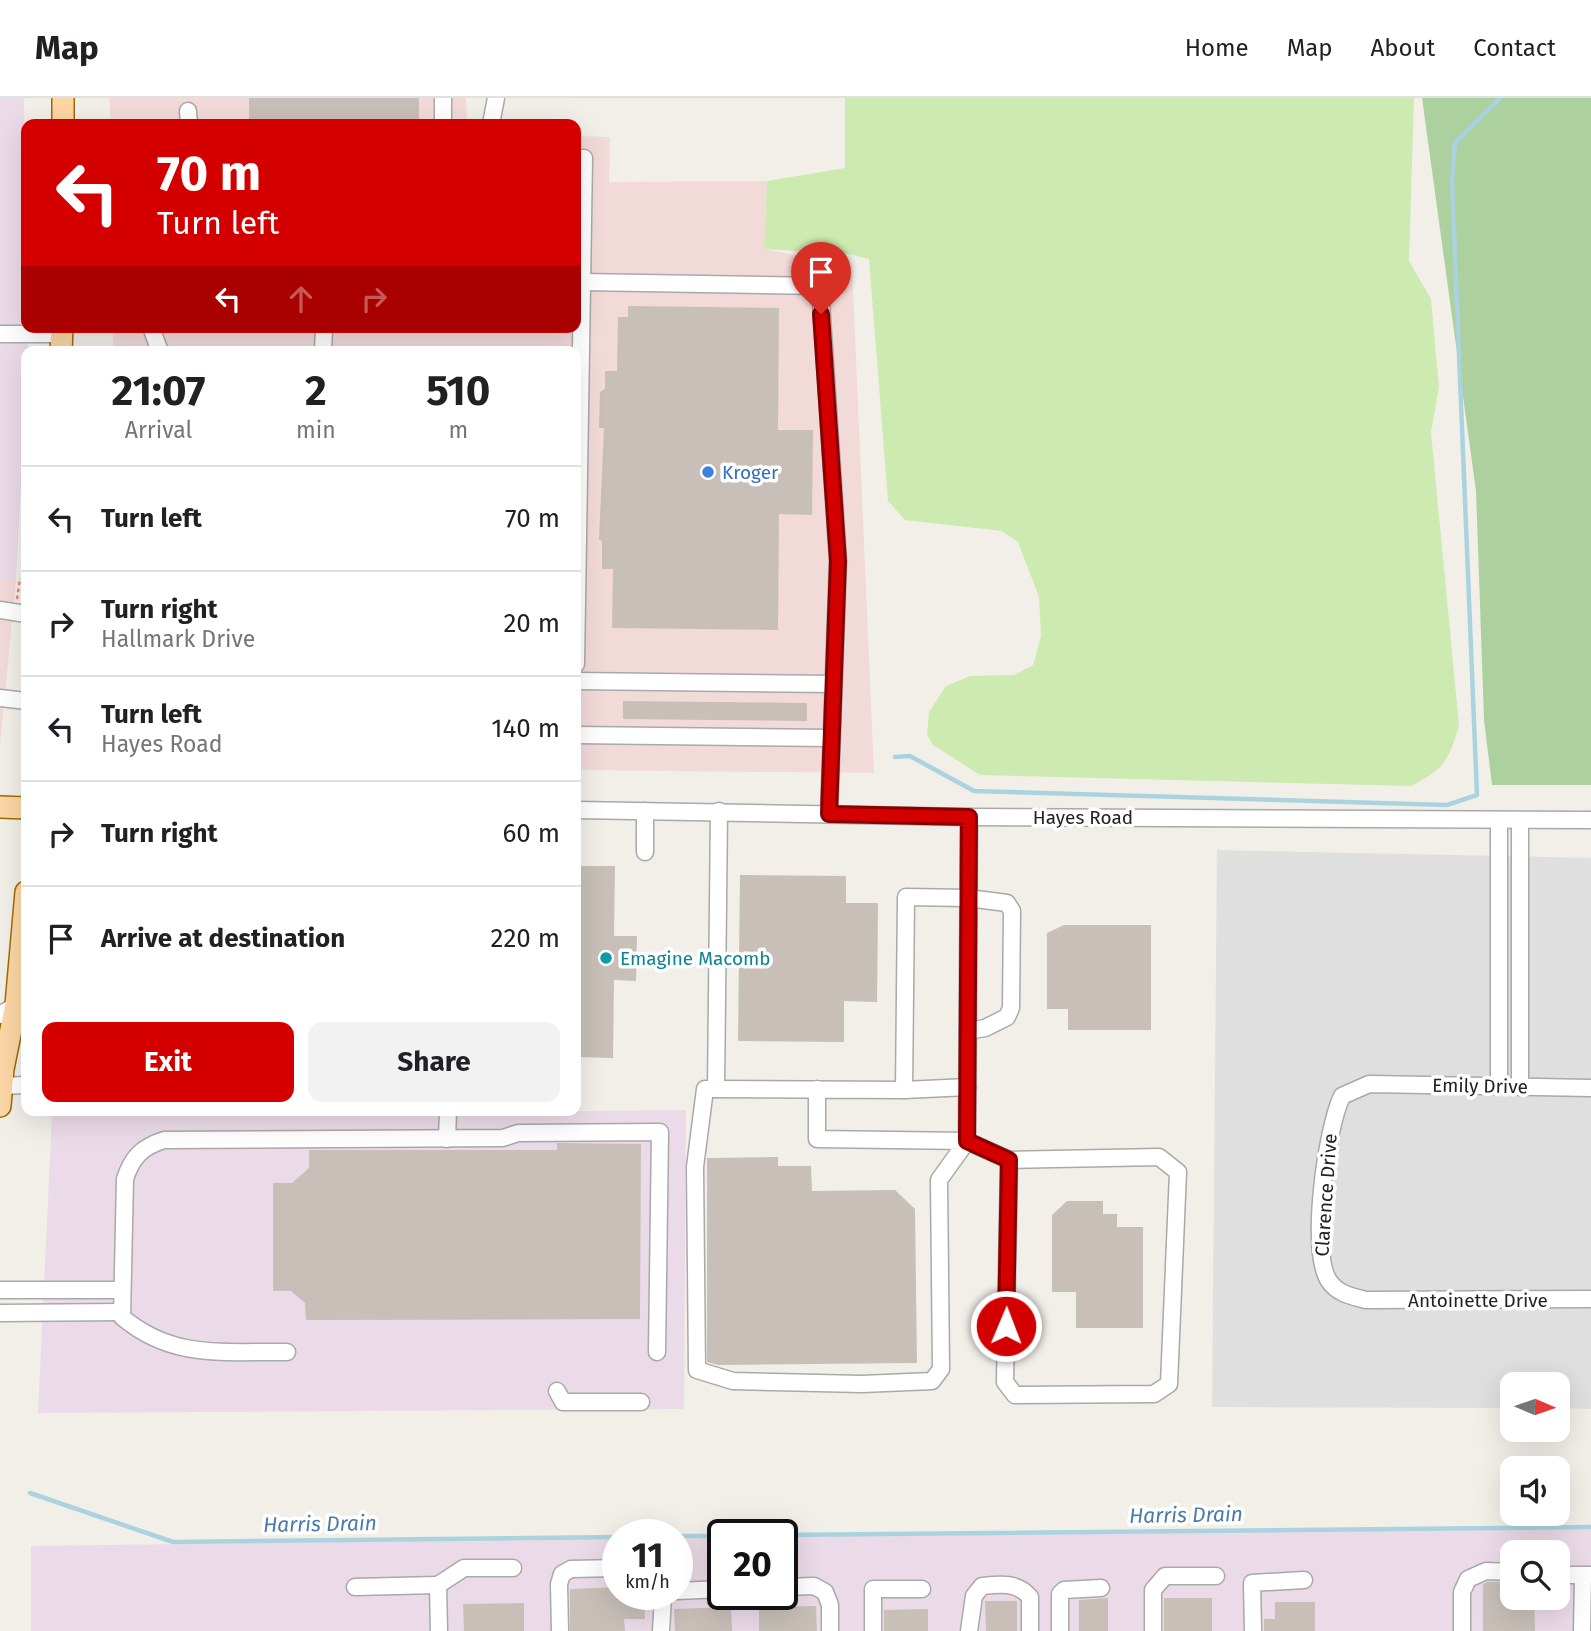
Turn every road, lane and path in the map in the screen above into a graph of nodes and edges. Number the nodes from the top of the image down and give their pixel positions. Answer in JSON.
{"nodes":[{"id":1,"x":63,"y":98,"type":"edge"},
{"id":2,"x":443,"y":98,"type":"edge"},
{"id":3,"x":496,"y":98,"type":"edge"},
{"id":4,"x":63,"y":119,"type":"edge"},
{"id":5,"x":443,"y":119,"type":"edge"},
{"id":6,"x":492,"y":119,"type":"edge"},
{"id":7,"x":581,"y":249,"type":"edge"},
{"id":8,"x":582,"y":282,"type":"junction"},
{"id":9,"x":0,"y":334,"type":"edge"},
{"id":10,"x":62,"y":338,"type":"edge"},
{"id":11,"x":581,"y":346,"type":"edge"},
{"id":12,"x":20,"y":578,"type":"dead end"},
{"id":13,"x":14,"y":612,"type":"edge"},
{"id":14,"x":581,"y":681,"type":"edge"},
{"id":15,"x":833,"y":684,"type":"junction"},
{"id":16,"x":0,"y":698,"type":"edge"},
{"id":17,"x":21,"y":700,"type":"edge"},
{"id":18,"x":581,"y":735,"type":"edge"},
{"id":19,"x":831,"y":737,"type":"junction"},
{"id":20,"x":0,"y":807,"type":"edge"},
{"id":21,"x":21,"y":808,"type":"edge"},
{"id":22,"x":581,"y":810,"type":"edge"},
{"id":23,"x":645,"y":811,"type":"junction"},
{"id":24,"x":719,"y":811,"type":"junction"},
{"id":25,"x":829,"y":814,"type":"junction"},
{"id":26,"x":969,"y":817,"type":"junction"},
{"id":27,"x":1499,"y":820,"type":"junction"},
{"id":28,"x":1520,"y":820,"type":"junction"},
{"id":29,"x":1591,"y":820,"type":"edge"},
{"id":30,"x":645,"y":852,"type":"dead end"},
{"id":31,"x":968,"y":898,"type":"junction"},
{"id":32,"x":21,"y":925,"type":"edge"},
{"id":33,"x":1499,"y":967,"type":"junction"},
{"id":34,"x":1520,"y":967,"type":"junction"},
{"id":35,"x":8,"y":1010,"type":"edge"},
{"id":36,"x":968,"y":1031,"type":"junction"},
{"id":37,"x":1,"y":1076,"type":"edge"},
{"id":38,"x":21,"y":1083,"type":"edge"},
{"id":39,"x":1369,"y":1084,"type":"joint"},
{"id":40,"x":1499,"y":1086,"type":"junction"},
{"id":41,"x":968,"y":1087,"type":"junction"},
{"id":42,"x":1520,"y":1087,"type":"junction"},
{"id":43,"x":1591,"y":1088,"type":"edge"},
{"id":44,"x":716,"y":1089,"type":"junction"},
{"id":45,"x":817,"y":1089,"type":"junction"},
{"id":46,"x":904,"y":1090,"type":"junction"},
{"id":47,"x":0,"y":1106,"type":"edge"},
{"id":48,"x":448,"y":1116,"type":"edge"},
{"id":49,"x":447,"y":1139,"type":"junction"},
{"id":50,"x":967,"y":1141,"type":"junction"},
{"id":51,"x":1009,"y":1160,"type":"junction"},
{"id":52,"x":0,"y":1290,"type":"edge"},
{"id":53,"x":122,"y":1290,"type":"junction"},
{"id":54,"x":1591,"y":1299,"type":"edge"},
{"id":55,"x":1366,"y":1300,"type":"joint"},
{"id":56,"x":122,"y":1312,"type":"junction"},
{"id":57,"x":0,"y":1313,"type":"edge"},
{"id":58,"x":288,"y":1352,"type":"dead end"},
{"id":59,"x":657,"y":1352,"type":"dead end"},
{"id":60,"x":557,"y":1391,"type":"dead end"},
{"id":61,"x":641,"y":1402,"type":"dead end"},
{"id":62,"x":513,"y":1568,"type":"dead end"},
{"id":63,"x":602,"y":1568,"type":"edge"},
{"id":64,"x":1500,"y":1572,"type":"edge"},
{"id":65,"x":1587,"y":1575,"type":"edge"},
{"id":66,"x":1216,"y":1576,"type":"dead end"},
{"id":67,"x":1304,"y":1580,"type":"dead end"},
{"id":68,"x":438,"y":1586,"type":"junction"},
{"id":69,"x":798,"y":1586,"type":"edge"},
{"id":70,"x":355,"y":1587,"type":"dead end"},
{"id":71,"x":1101,"y":1588,"type":"dead end"},
{"id":72,"x":922,"y":1589,"type":"dead end"},
{"id":73,"x":660,"y":1610,"type":"edge"},
{"id":74,"x":439,"y":1631,"type":"edge"},
{"id":75,"x":560,"y":1631,"type":"edge"},
{"id":76,"x":661,"y":1631,"type":"edge"},
{"id":77,"x":830,"y":1631,"type":"edge"},
{"id":78,"x":873,"y":1631,"type":"edge"},
{"id":79,"x":969,"y":1631,"type":"edge"},
{"id":80,"x":1030,"y":1631,"type":"edge"},
{"id":81,"x":1060,"y":1631,"type":"edge"},
{"id":82,"x":1153,"y":1631,"type":"edge"},
{"id":83,"x":1253,"y":1631,"type":"edge"},
{"id":84,"x":1462,"y":1631,"type":"edge"},
{"id":85,"x":1582,"y":1631,"type":"edge"}],
"edges":[{"from":1,"to":4,"type":"main road"},
{"from":2,"to":5,"type":"street"},
{"from":3,"to":6,"type":"street"},
{"from":7,"to":8,"type":"street"},
{"from":8,"to":11,"type":"street"},
{"from":8,"to":15,"type":"street"},
{"from":9,"to":10,"type":"street"},
{"from":12,"to":13,"type":"path"},
{"from":14,"to":15,"type":"street"},
{"from":15,"to":19,"type":"street"},
{"from":16,"to":17,"type":"street"},
{"from":18,"to":19,"type":"street"},
{"from":19,"to":25,"type":"street"},
{"from":20,"to":21,"type":"main road"},
{"from":22,"to":23,"type":"street","name":"Hayes Road"},
{"from":23,"to":24,"type":"street","name":"Hayes Road"},
{"from":23,"to":30,"type":"street"},
{"from":24,"to":25,"type":"street","name":"Hayes Road"},
{"from":24,"to":44,"type":"street"},
{"from":25,"to":26,"type":"street","name":"Hayes Road"},
{"from":26,"to":27,"type":"street","name":"Hayes Road"},
{"from":26,"to":31,"type":"street"},
{"from":27,"to":28,"type":"street","name":"Hayes Road"},
{"from":27,"to":33,"type":"street"},
{"from":28,"to":29,"type":"street","name":"Hayes Road"},
{"from":28,"to":34,"type":"street"},
{"from":31,"to":36,"type":"street"},
{"from":31,"to":36,"type":"street"},
{"from":31,"to":46,"type":"street"},
{"from":32,"to":35,"type":"main road"},
{"from":33,"to":34,"type":"street"},
{"from":33,"to":40,"type":"street"},
{"from":34,"to":42,"type":"street"},
{"from":35,"to":37,"type":"main road"},
{"from":36,"to":41,"type":"street"},
{"from":37,"to":38,"type":"street"},
{"from":37,"to":47,"type":"main road"},
{"from":39,"to":40,"type":"street","name":"Emily Drive"},
{"from":39,"to":55,"type":"street","name":"Clarence Drive"},
{"from":40,"to":42,"type":"street","name":"Emily Drive"},
{"from":41,"to":46,"type":"street"},
{"from":41,"to":50,"type":"street"},
{"from":42,"to":43,"type":"street","name":"Emily Drive"},
{"from":44,"to":45,"type":"street"},
{"from":44,"to":50,"type":"street"},
{"from":45,"to":46,"type":"street"},
{"from":45,"to":50,"type":"street"},
{"from":48,"to":49,"type":"street"},
{"from":49,"to":53,"type":"street"},
{"from":49,"to":59,"type":"street"},
{"from":50,"to":51,"type":"street"},
{"from":51,"to":51,"type":"street"},
{"from":52,"to":53,"type":"street"},
{"from":53,"to":56,"type":"street"},
{"from":54,"to":55,"type":"street","name":"Antoinette Drive"},
{"from":56,"to":57,"type":"street"},
{"from":56,"to":58,"type":"street"},
{"from":60,"to":61,"type":"street"},
{"from":62,"to":68,"type":"street"},
{"from":63,"to":75,"type":"street"},
{"from":64,"to":84,"type":"street"},
{"from":65,"to":85,"type":"street"},
{"from":66,"to":82,"type":"street"},
{"from":67,"to":83,"type":"street"},
{"from":68,"to":70,"type":"street"},
{"from":68,"to":74,"type":"street"},
{"from":69,"to":77,"type":"street"},
{"from":71,"to":81,"type":"street"},
{"from":72,"to":78,"type":"street"},
{"from":73,"to":76,"type":"street"},
{"from":79,"to":80,"type":"street"}]}
